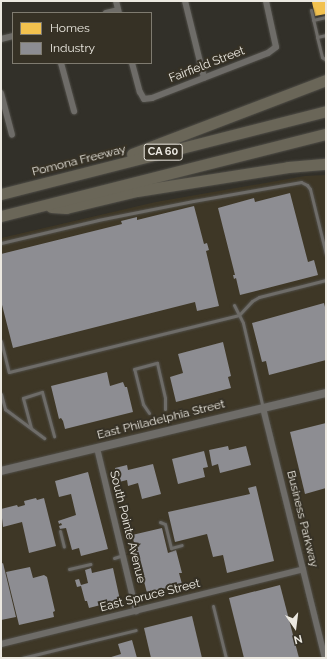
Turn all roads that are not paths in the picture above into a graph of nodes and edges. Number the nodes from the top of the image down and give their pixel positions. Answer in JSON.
{"nodes":[{"id":1,"x":116,"y":1,"type":"edge"},
{"id":2,"x":185,"y":1,"type":"edge"},
{"id":3,"x":266,"y":1,"type":"edge"},
{"id":4,"x":311,"y":10,"type":"dead end"},
{"id":5,"x":119,"y":11,"type":"edge"},
{"id":6,"x":326,"y":17,"type":"edge"},
{"id":7,"x":313,"y":20,"type":"junction"},
{"id":8,"x":326,"y":35,"type":"edge"},
{"id":9,"x":12,"y":36,"type":"edge"},
{"id":10,"x":317,"y":37,"type":"junction"},
{"id":11,"x":1,"y":39,"type":"edge"},
{"id":12,"x":326,"y":60,"type":"edge"},
{"id":13,"x":61,"y":64,"type":"edge"},
{"id":14,"x":132,"y":64,"type":"edge"},
{"id":15,"x":204,"y":78,"type":"junction"},
{"id":16,"x":326,"y":80,"type":"edge"},
{"id":17,"x":1,"y":92,"type":"edge"},
{"id":18,"x":74,"y":111,"type":"dead end"},
{"id":19,"x":326,"y":111,"type":"edge"},
{"id":20,"x":326,"y":134,"type":"edge"},
{"id":21,"x":12,"y":135,"type":"dead end"},
{"id":22,"x":326,"y":164,"type":"edge"},
{"id":23,"x":59,"y":179,"type":"junction"},
{"id":24,"x":1,"y":194,"type":"edge"},
{"id":25,"x":38,"y":206,"type":"junction"},
{"id":26,"x":1,"y":216,"type":"edge"},
{"id":27,"x":1,"y":243,"type":"edge"},
{"id":28,"x":326,"y":254,"type":"edge"},
{"id":29,"x":326,"y":280,"type":"edge"},
{"id":30,"x":234,"y":305,"type":"dead end"},
{"id":31,"x":239,"y":315,"type":"junction"},
{"id":32,"x":1,"y":341,"type":"edge"},
{"id":33,"x":326,"y":393,"type":"edge"},
{"id":34,"x":1,"y":394,"type":"edge"},
{"id":35,"x":263,"y":408,"type":"junction"},
{"id":36,"x":165,"y":409,"type":"dead end"},
{"id":37,"x":149,"y":413,"type":"dead end"},
{"id":38,"x":31,"y":428,"type":"junction"},
{"id":39,"x":54,"y":436,"type":"dead end"},
{"id":40,"x":44,"y":438,"type":"dead end"},
{"id":41,"x":97,"y":448,"type":"junction"},
{"id":42,"x":1,"y":471,"type":"edge"},
{"id":43,"x":160,"y":522,"type":"dead end"},
{"id":44,"x":60,"y":531,"type":"dead end"},
{"id":45,"x":182,"y":545,"type":"dead end"},
{"id":46,"x":64,"y":547,"type":"dead end"},
{"id":47,"x":123,"y":555,"type":"junction"},
{"id":48,"x":114,"y":558,"type":"dead end"},
{"id":49,"x":90,"y":564,"type":"dead end"},
{"id":50,"x":69,"y":569,"type":"dead end"},
{"id":51,"x":303,"y":570,"type":"junction"},
{"id":52,"x":213,"y":606,"type":"dead end"},
{"id":53,"x":136,"y":611,"type":"junction"},
{"id":54,"x":136,"y":630,"type":"dead end"},
{"id":55,"x":1,"y":644,"type":"edge"},
{"id":56,"x":22,"y":658,"type":"edge"},
{"id":57,"x":226,"y":658,"type":"edge"},
{"id":58,"x":325,"y":658,"type":"edge"}],
"edges":[{"from":1,"to":5,"type":"street"},
{"from":2,"to":15,"type":"street"},
{"from":3,"to":15,"type":"street","name":"Fairfield Street"},
{"from":4,"to":7,"type":"lane"},
{"from":6,"to":7,"type":"lane"},
{"from":7,"to":10,"type":"lane"},
{"from":8,"to":10,"type":"lane"},
{"from":9,"to":11,"type":"street"},
{"from":10,"to":12,"type":"lane"},
{"from":13,"to":18,"type":"street"},
{"from":14,"to":15,"type":"street","name":"Fairfield Street"},
{"from":16,"to":23,"type":"highway"},
{"from":17,"to":21,"type":"street"},
{"from":19,"to":23,"type":"highway","name":"Pomona Freeway","number":"CA 60"},
{"from":20,"to":25,"type":"highway","number":"CA 60"},
{"from":22,"to":25,"type":"highway"},
{"from":23,"to":24,"type":"highway","name":"Pomona Freeway","number":"CA 60"},
{"from":25,"to":26,"type":"highway","number":"CA 60"},
{"from":27,"to":28,"type":"lane"},
{"from":29,"to":31,"type":"lane"},
{"from":30,"to":31,"type":"lane"},
{"from":31,"to":32,"type":"lane"},
{"from":31,"to":35,"type":"lane"},
{"from":33,"to":35,"type":"street","name":"East Philadelphia Street"},
{"from":34,"to":38,"type":"lane"},
{"from":35,"to":41,"type":"street","name":"East Philadelphia Street"},
{"from":35,"to":51,"type":"street","name":"Business Parkway"},
{"from":36,"to":37,"type":"lane"},
{"from":38,"to":39,"type":"lane"},
{"from":38,"to":40,"type":"lane"},
{"from":41,"to":42,"type":"street","name":"East Philadelphia Street"},
{"from":41,"to":47,"type":"street","name":"South Pointe Avenue"},
{"from":43,"to":45,"type":"lane"},
{"from":44,"to":46,"type":"lane"},
{"from":47,"to":48,"type":"lane"},
{"from":47,"to":53,"type":"street","name":"South Pointe Avenue"},
{"from":49,"to":50,"type":"lane"},
{"from":51,"to":53,"type":"street","name":"East Spruce Street"},
{"from":51,"to":58,"type":"street","name":"Business Parkway"},
{"from":52,"to":57,"type":"lane"},
{"from":53,"to":55,"type":"street","name":"East Spruce Street"},
{"from":54,"to":56,"type":"lane"}]}
